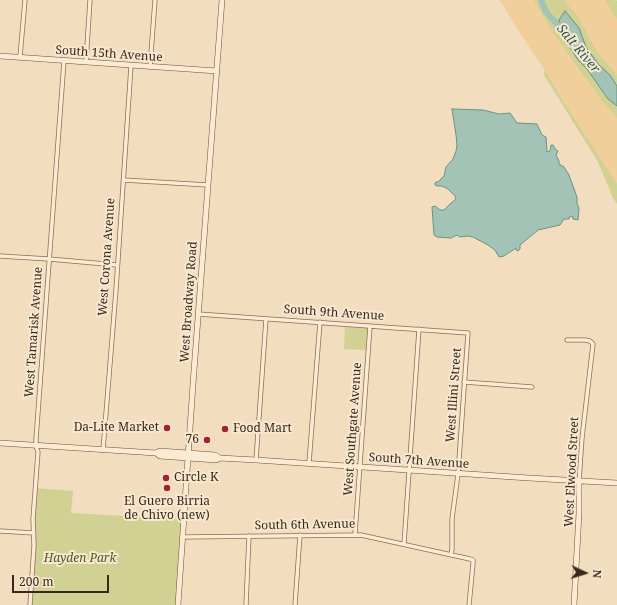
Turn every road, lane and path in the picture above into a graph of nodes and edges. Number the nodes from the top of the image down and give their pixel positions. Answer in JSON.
{"nodes":[{"id":1,"x":25,"y":0,"type":"edge"},
{"id":2,"x":90,"y":0,"type":"edge"},
{"id":3,"x":155,"y":0,"type":"edge"},
{"id":4,"x":222,"y":0,"type":"edge"},
{"id":5,"x":0,"y":56,"type":"edge"},
{"id":6,"x":20,"y":57,"type":"junction"},
{"id":7,"x":64,"y":61,"type":"junction"},
{"id":8,"x":86,"y":62,"type":"junction"},
{"id":9,"x":131,"y":66,"type":"junction"},
{"id":10,"x":150,"y":67,"type":"junction"},
{"id":11,"x":216,"y":71,"type":"junction"},
{"id":12,"x":123,"y":180,"type":"junction"},
{"id":13,"x":208,"y":185,"type":"junction"},
{"id":14,"x":0,"y":256,"type":"edge"},
{"id":15,"x":49,"y":259,"type":"junction"},
{"id":16,"x":117,"y":264,"type":"junction"},
{"id":17,"x":198,"y":314,"type":"junction"},
{"id":18,"x":266,"y":319,"type":"junction"},
{"id":19,"x":320,"y":322,"type":"junction"},
{"id":20,"x":370,"y":326,"type":"junction"},
{"id":21,"x":419,"y":329,"type":"junction"},
{"id":22,"x":468,"y":333,"type":"joint"},
{"id":23,"x":567,"y":340,"type":"dead end"},
{"id":24,"x":464,"y":382,"type":"junction"},
{"id":25,"x":532,"y":387,"type":"dead end"},
{"id":26,"x":0,"y":443,"type":"edge"},
{"id":27,"x":36,"y":446,"type":"junction"},
{"id":28,"x":103,"y":450,"type":"junction"},
{"id":29,"x":188,"y":456,"type":"junction"},
{"id":30,"x":256,"y":460,"type":"junction"},
{"id":31,"x":309,"y":463,"type":"junction"},
{"id":32,"x":360,"y":467,"type":"junction"},
{"id":33,"x":408,"y":470,"type":"junction"},
{"id":34,"x":458,"y":474,"type":"junction"},
{"id":35,"x":579,"y":482,"type":"junction"},
{"id":36,"x":617,"y":483,"type":"edge"},
{"id":37,"x":0,"y":531,"type":"edge"},
{"id":38,"x":34,"y":532,"type":"junction"},
{"id":39,"x":355,"y":534,"type":"junction"},
{"id":40,"x":300,"y":535,"type":"junction"},
{"id":41,"x":249,"y":536,"type":"junction"},
{"id":42,"x":183,"y":537,"type":"junction"},
{"id":43,"x":404,"y":544,"type":"junction"},
{"id":44,"x":451,"y":555,"type":"junction"},
{"id":45,"x":30,"y":605,"type":"edge"},
{"id":46,"x":178,"y":605,"type":"edge"},
{"id":47,"x":246,"y":605,"type":"edge"},
{"id":48,"x":295,"y":605,"type":"edge"},
{"id":49,"x":469,"y":605,"type":"edge"},
{"id":50,"x":574,"y":605,"type":"edge"}],
"edges":[{"from":1,"to":6,"type":"street"},
{"from":2,"to":8,"type":"street"},
{"from":3,"to":10,"type":"street"},
{"from":4,"to":11,"type":"main road","name":"West Broadway Road"},
{"from":5,"to":6,"type":"main road","name":"South 15th Avenue"},
{"from":6,"to":7,"type":"main road","name":"South 15th Avenue"},
{"from":7,"to":8,"type":"main road","name":"South 15th Avenue"},
{"from":7,"to":15,"type":"street","name":"West Tamarisk Avenue"},
{"from":8,"to":9,"type":"main road","name":"South 15th Avenue"},
{"from":9,"to":10,"type":"main road","name":"South 15th Avenue"},
{"from":9,"to":12,"type":"street","name":"West Corona Avenue"},
{"from":10,"to":11,"type":"main road","name":"South 15th Avenue"},
{"from":11,"to":13,"type":"main road","name":"West Broadway Road"},
{"from":12,"to":13,"type":"street"},
{"from":12,"to":16,"type":"street","name":"West Corona Avenue"},
{"from":13,"to":17,"type":"main road","name":"West Broadway Road"},
{"from":14,"to":15,"type":"street"},
{"from":15,"to":16,"type":"street"},
{"from":15,"to":27,"type":"street","name":"West Tamarisk Avenue"},
{"from":16,"to":28,"type":"street","name":"West Corona Avenue"},
{"from":17,"to":18,"type":"street","name":"South 9th Avenue"},
{"from":17,"to":29,"type":"main road","name":"West Broadway Road"},
{"from":18,"to":19,"type":"street","name":"South 9th Avenue"},
{"from":18,"to":30,"type":"street"},
{"from":19,"to":20,"type":"street","name":"South 9th Avenue"},
{"from":19,"to":31,"type":"street"},
{"from":20,"to":21,"type":"street","name":"South 9th Avenue"},
{"from":20,"to":32,"type":"street","name":"West Southgate Avenue"},
{"from":21,"to":22,"type":"street","name":"South 9th Avenue"},
{"from":21,"to":33,"type":"street"},
{"from":22,"to":24,"type":"street","name":"West Illini Street"},
{"from":23,"to":35,"type":"street","name":"West Elwood Street"},
{"from":24,"to":25,"type":"street"},
{"from":24,"to":34,"type":"street","name":"West Illini Street"},
{"from":26,"to":27,"type":"main road","name":"South 7th Avenue"},
{"from":27,"to":28,"type":"main road","name":"South 7th Avenue"},
{"from":27,"to":38,"type":"street","name":"West Tamarisk Avenue"},
{"from":28,"to":29,"type":"main road","name":"South 7th Avenue"},
{"from":29,"to":30,"type":"main road","name":"South 7th Avenue"},
{"from":29,"to":42,"type":"main road","name":"West Broadway Road"},
{"from":30,"to":31,"type":"main road","name":"South 7th Avenue"},
{"from":31,"to":32,"type":"main road","name":"South 7th Avenue"},
{"from":32,"to":33,"type":"main road","name":"South 7th Avenue"},
{"from":32,"to":39,"type":"street","name":"West Southgate Avenue"},
{"from":33,"to":34,"type":"main road","name":"South 7th Avenue"},
{"from":33,"to":43,"type":"street"},
{"from":34,"to":35,"type":"main road","name":"South 7th Avenue"},
{"from":34,"to":44,"type":"street","name":"West Illini Street"},
{"from":35,"to":36,"type":"main road","name":"South 7th Avenue"},
{"from":35,"to":50,"type":"main road","name":"West Elwood Street"},
{"from":37,"to":38,"type":"street"},
{"from":38,"to":45,"type":"street","name":"West Tamarisk Avenue"},
{"from":39,"to":40,"type":"street","name":"South 6th Avenue"},
{"from":39,"to":43,"type":"street","name":"South 6th Avenue"},
{"from":40,"to":41,"type":"street","name":"South 6th Avenue"},
{"from":40,"to":48,"type":"street"},
{"from":41,"to":42,"type":"street","name":"South 6th Avenue"},
{"from":41,"to":47,"type":"street"},
{"from":42,"to":46,"type":"main road","name":"West Broadway Road"},
{"from":43,"to":44,"type":"street","name":"South 6th Avenue"},
{"from":44,"to":49,"type":"street","name":"South 6th Avenue"}]}
